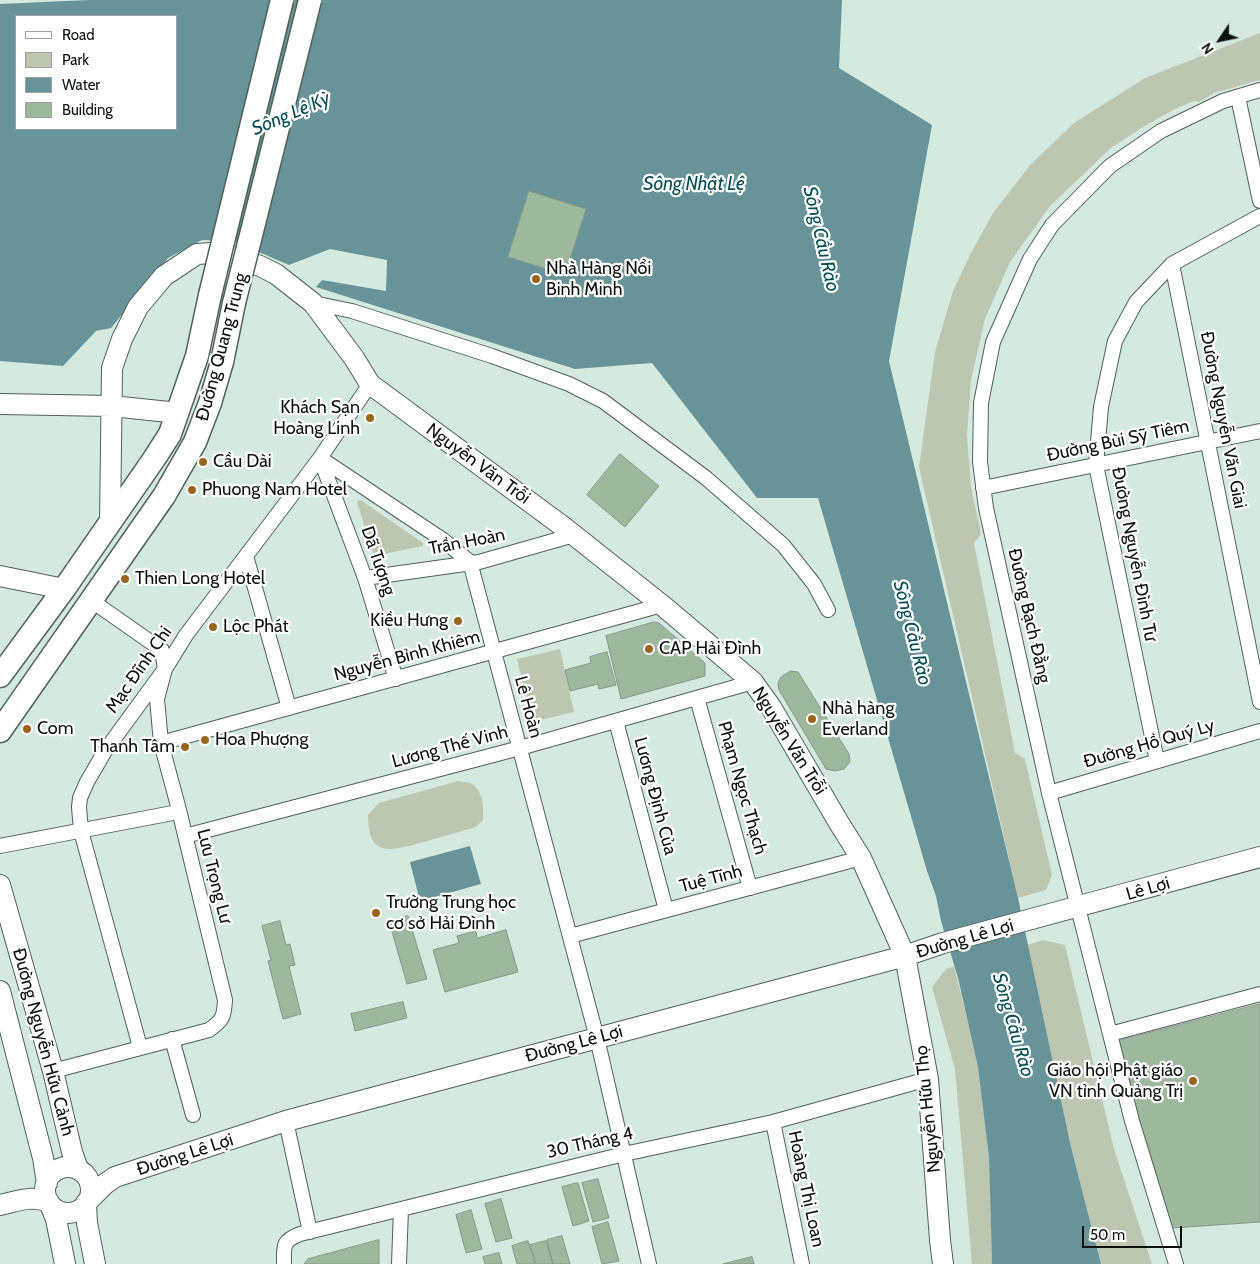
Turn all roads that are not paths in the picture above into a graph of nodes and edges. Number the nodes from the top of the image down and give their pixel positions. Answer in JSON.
{"nodes":[{"id":1,"x":282,"y":0,"type":"edge"},
{"id":2,"x":310,"y":0,"type":"edge"},
{"id":3,"x":1260,"y":90,"type":"edge"},
{"id":4,"x":1238,"y":97,"type":"junction"},
{"id":5,"x":1260,"y":201,"type":"edge"},
{"id":6,"x":1260,"y":216,"type":"edge"},
{"id":7,"x":1172,"y":264,"type":"junction"},
{"id":8,"x":313,"y":303,"type":"junction"},
{"id":9,"x":370,"y":384,"type":"junction"},
{"id":10,"x":0,"y":404,"type":"edge"},
{"id":11,"x":112,"y":406,"type":"junction"},
{"id":12,"x":178,"y":414,"type":"junction"},
{"id":13,"x":1260,"y":431,"type":"edge"},
{"id":14,"x":1209,"y":442,"type":"junction"},
{"id":15,"x":320,"y":458,"type":"junction"},
{"id":16,"x":1096,"y":465,"type":"junction"},
{"id":17,"x":983,"y":488,"type":"junction"},
{"id":18,"x":110,"y":523,"type":"junction"},
{"id":19,"x":574,"y":535,"type":"junction"},
{"id":20,"x":246,"y":556,"type":"junction"},
{"id":21,"x":470,"y":562,"type":"junction"},
{"id":22,"x":0,"y":576,"type":"edge"},
{"id":23,"x":365,"y":578,"type":"junction"},
{"id":24,"x":64,"y":589,"type":"junction"},
{"id":25,"x":92,"y":601,"type":"junction"},
{"id":26,"x":662,"y":605,"type":"junction"},
{"id":27,"x":828,"y":610,"type":"dead end"},
{"id":28,"x":494,"y":652,"type":"junction"},
{"id":29,"x":165,"y":669,"type":"junction"},
{"id":30,"x":0,"y":676,"type":"edge"},
{"id":31,"x":396,"y":679,"type":"junction"},
{"id":32,"x":753,"y":682,"type":"junction"},
{"id":33,"x":697,"y":698,"type":"junction"},
{"id":34,"x":1260,"y":702,"type":"edge"},
{"id":35,"x":289,"y":708,"type":"junction"},
{"id":36,"x":616,"y":721,"type":"junction"},
{"id":37,"x":0,"y":731,"type":"edge"},
{"id":38,"x":1260,"y":731,"type":"edge"},
{"id":39,"x":160,"y":743,"type":"junction"},
{"id":40,"x":520,"y":748,"type":"junction"},
{"id":41,"x":1157,"y":761,"type":"junction"},
{"id":42,"x":1049,"y":793,"type":"junction"},
{"id":43,"x":178,"y":812,"type":"junction"},
{"id":44,"x":81,"y":831,"type":"junction"},
{"id":45,"x":185,"y":836,"type":"junction"},
{"id":46,"x":0,"y":846,"type":"edge"},
{"id":47,"x":861,"y":858,"type":"junction"},
{"id":48,"x":1260,"y":858,"type":"edge"},
{"id":49,"x":0,"y":885,"type":"edge"},
{"id":50,"x":750,"y":888,"type":"junction"},
{"id":51,"x":1078,"y":908,"type":"junction"},
{"id":52,"x":666,"y":910,"type":"junction"},
{"id":53,"x":1035,"y":919,"type":"joint"},
{"id":54,"x":570,"y":936,"type":"junction"},
{"id":55,"x":905,"y":956,"type":"junction"},
{"id":56,"x":0,"y":991,"type":"edge"},
{"id":57,"x":1260,"y":994,"type":"edge"},
{"id":58,"x":1110,"y":1034,"type":"junction"},
{"id":59,"x":597,"y":1038,"type":"junction"},
{"id":60,"x":172,"y":1039,"type":"junction"},
{"id":61,"x":140,"y":1047,"type":"junction"},
{"id":62,"x":53,"y":1071,"type":"junction"},
{"id":63,"x":928,"y":1079,"type":"junction"},
{"id":64,"x":193,"y":1114,"type":"dead end"},
{"id":65,"x":286,"y":1122,"type":"junction"},
{"id":66,"x":773,"y":1122,"type":"junction"},
{"id":67,"x":624,"y":1154,"type":"junction"},
{"id":68,"x":82,"y":1172,"type":"junction"},
{"id":69,"x":115,"y":1177,"type":"junction"},
{"id":70,"x":47,"y":1182,"type":"junction"},
{"id":71,"x":24,"y":1200,"type":"junction"},
{"id":72,"x":49,"y":1202,"type":"junction"},
{"id":73,"x":87,"y":1202,"type":"junction"},
{"id":74,"x":0,"y":1205,"type":"edge"},
{"id":75,"x":401,"y":1209,"type":"junction"},
{"id":76,"x":310,"y":1232,"type":"junction"},
{"id":77,"x":65,"y":1264,"type":"edge"},
{"id":78,"x":95,"y":1264,"type":"edge"},
{"id":79,"x":284,"y":1264,"type":"edge"},
{"id":80,"x":399,"y":1264,"type":"edge"},
{"id":81,"x":649,"y":1264,"type":"edge"},
{"id":82,"x":802,"y":1264,"type":"edge"},
{"id":83,"x":943,"y":1264,"type":"edge"},
{"id":84,"x":1176,"y":1264,"type":"edge"}],
"edges":[{"from":1,"to":12,"type":"main road","name":"Đường Quang Trung","bridge":true},
{"from":2,"to":25,"type":"main road","name":"Đường Quang Trung","bridge":true},
{"from":3,"to":4,"type":"street","name":"Đường Bạch Đằng"},
{"from":4,"to":5,"type":"street"},
{"from":4,"to":17,"type":"street","name":"Đường Bạch Đằng"},
{"from":6,"to":7,"type":"street","name":"Đường Nguyễn Đình Tư"},
{"from":7,"to":14,"type":"street","name":"Đường Nguyễn Văn Giai"},
{"from":7,"to":16,"type":"street","name":"Đường Nguyễn Đình Tư"},
{"from":8,"to":9,"type":"main road","name":"Nguyễn Văn Trỗi"},
{"from":8,"to":11,"type":"main road","name":"Nguyễn Văn Trỗi"},
{"from":8,"to":27,"type":"street"},
{"from":9,"to":15,"type":"street","name":"Mạc Đĩnh Chi"},
{"from":9,"to":19,"type":"main road","name":"Nguyễn Văn Trỗi"},
{"from":10,"to":11,"type":"main road"},
{"from":11,"to":12,"type":"main road"},
{"from":11,"to":18,"type":"main road","name":"Nguyễn Văn Trỗi"},
{"from":12,"to":18,"type":"main road","name":"Đường Quang Trung"},
{"from":13,"to":14,"type":"street","name":"Đường Bùi Sỹ Tiêm"},
{"from":14,"to":16,"type":"street","name":"Đường Bùi Sỹ Tiêm"},
{"from":14,"to":34,"type":"street","name":"Đường Nguyễn Văn Giai"},
{"from":15,"to":20,"type":"street","name":"Mạc Đĩnh Chi"},
{"from":15,"to":21,"type":"street"},
{"from":15,"to":23,"type":"street","name":"Dã Tượng"},
{"from":16,"to":17,"type":"street","name":"Đường Bùi Sỹ Tiêm"},
{"from":16,"to":41,"type":"street","name":"Đường Nguyễn Đình Tư"},
{"from":17,"to":42,"type":"street","name":"Đường Bạch Đằng"},
{"from":18,"to":24,"type":"main road","name":"Đường Quang Trung"},
{"from":19,"to":21,"type":"street","name":"Trần Hoàn"},
{"from":19,"to":26,"type":"main road","name":"Nguyễn Văn Trỗi"},
{"from":20,"to":29,"type":"street","name":"Mạc Đĩnh Chi"},
{"from":20,"to":35,"type":"street"},
{"from":21,"to":23,"type":"street","name":"Trần Hoàn"},
{"from":21,"to":28,"type":"street","name":"Lê Hoàn"},
{"from":22,"to":24,"type":"main road"},
{"from":23,"to":31,"type":"street","name":"Dã Tượng"},
{"from":24,"to":25,"type":"main road"},
{"from":24,"to":30,"type":"main road","name":"Đường Quang Trung"},
{"from":25,"to":29,"type":"street"},
{"from":25,"to":37,"type":"main road","name":"Đường Quang Trung"},
{"from":26,"to":28,"type":"street","name":"Nguyễn Bỉnh Khiêm"},
{"from":26,"to":32,"type":"main road","name":"Nguyễn Văn Trỗi"},
{"from":28,"to":31,"type":"street","name":"Nguyễn Bỉnh Khiêm"},
{"from":28,"to":40,"type":"street","name":"Lê Hoàn"},
{"from":29,"to":39,"type":"street","name":"Lưu Trọng Lư"},
{"from":29,"to":44,"type":"street","name":"Mạc Đĩnh Chi"},
{"from":31,"to":35,"type":"street","name":"Nguyễn Bỉnh Khiêm"},
{"from":32,"to":33,"type":"street","name":"Lương Thế Vinh"},
{"from":32,"to":47,"type":"main road","name":"Nguyễn Văn Trỗi"},
{"from":33,"to":36,"type":"street","name":"Lương Thế Vinh"},
{"from":33,"to":50,"type":"street","name":"Phạm Ngọc Thạch"},
{"from":35,"to":39,"type":"street","name":"Nguyễn Bỉnh Khiêm"},
{"from":36,"to":40,"type":"street","name":"Lương Thế Vinh"},
{"from":36,"to":52,"type":"street","name":"Lương Định Của"},
{"from":38,"to":41,"type":"street","name":"Đường Hồ Quý Ly"},
{"from":39,"to":43,"type":"street","name":"Lưu Trọng Lư"},
{"from":40,"to":45,"type":"street","name":"Lương Thế Vinh"},
{"from":40,"to":54,"type":"street","name":"Lê Hoàn"},
{"from":41,"to":42,"type":"street","name":"Đường Hồ Quý Ly"},
{"from":42,"to":51,"type":"street","name":"Đường Bạch Đằng"},
{"from":43,"to":44,"type":"street"},
{"from":43,"to":45,"type":"street","name":"Lưu Trọng Lư"},
{"from":44,"to":46,"type":"street"},
{"from":44,"to":61,"type":"street","name":"Mạc Đĩnh Chi"},
{"from":45,"to":60,"type":"street","name":"Lưu Trọng Lư"},
{"from":47,"to":50,"type":"street","name":"Tuệ Tĩnh"},
{"from":47,"to":55,"type":"main road","name":"Nguyễn Văn Trỗi"},
{"from":48,"to":51,"type":"main road","name":"Lê Lợi"},
{"from":49,"to":62,"type":"main road","name":"Đường Nguyễn Hữu Cảnh"},
{"from":50,"to":52,"type":"street","name":"Tuệ Tĩnh"},
{"from":51,"to":53,"type":"main road","name":"Lê Lợi"},
{"from":51,"to":58,"type":"street","name":"Đường Bạch Đằng"},
{"from":52,"to":54,"type":"street","name":"Tuệ Tĩnh"},
{"from":53,"to":55,"type":"main road","name":"Đường Lê Lợi"},
{"from":54,"to":59,"type":"street","name":"Lê Hoàn"},
{"from":55,"to":59,"type":"main road","name":"Đường Lê Lợi"},
{"from":55,"to":63,"type":"main road","name":"Nguyễn Hữu Thọ"},
{"from":56,"to":70,"type":"main road","name":"Đường Nguyễn Hữu Cảnh"},
{"from":57,"to":58,"type":"street"},
{"from":58,"to":84,"type":"street","name":"Đường Bạch Đằng"},
{"from":59,"to":65,"type":"main road","name":"Đường Lê Lợi"},
{"from":59,"to":67,"type":"street","name":"Lê Hoàn"},
{"from":60,"to":61,"type":"street","name":"Lưu Trọng Lư"},
{"from":60,"to":64,"type":"street"},
{"from":61,"to":62,"type":"street","name":"Lưu Trọng Lư"},
{"from":62,"to":68,"type":"main road","name":"Đường Nguyễn Hữu Cảnh"},
{"from":63,"to":66,"type":"street","name":"30 Tháng 4"},
{"from":63,"to":83,"type":"main road","name":"Nguyễn Hữu Thọ"},
{"from":65,"to":69,"type":"main road","name":"Đường Lê Lợi"},
{"from":65,"to":76,"type":"street"},
{"from":66,"to":67,"type":"street","name":"30 Tháng 4"},
{"from":66,"to":82,"type":"street","name":"Hoàng Thị Loan"},
{"from":67,"to":75,"type":"street","name":"30 Tháng 4"},
{"from":67,"to":81,"type":"street","name":"Lê Hoàn"},
{"from":68,"to":69,"type":"main road","name":"Đường Lê Lợi"},
{"from":68,"to":70,"type":"main road"},
{"from":68,"to":73,"type":"main road"},
{"from":69,"to":73,"type":"main road","name":"Đường Lê Lợi"},
{"from":70,"to":71,"type":"main road"},
{"from":70,"to":72,"type":"main road"},
{"from":71,"to":72,"type":"main road"},
{"from":71,"to":74,"type":"main road"},
{"from":72,"to":73,"type":"main road"},
{"from":72,"to":77,"type":"main road"},
{"from":73,"to":78,"type":"main road"},
{"from":75,"to":76,"type":"street","name":"30 Tháng 4"},
{"from":75,"to":80,"type":"street"},
{"from":76,"to":79,"type":"street","name":"30 Tháng 4"}]}
